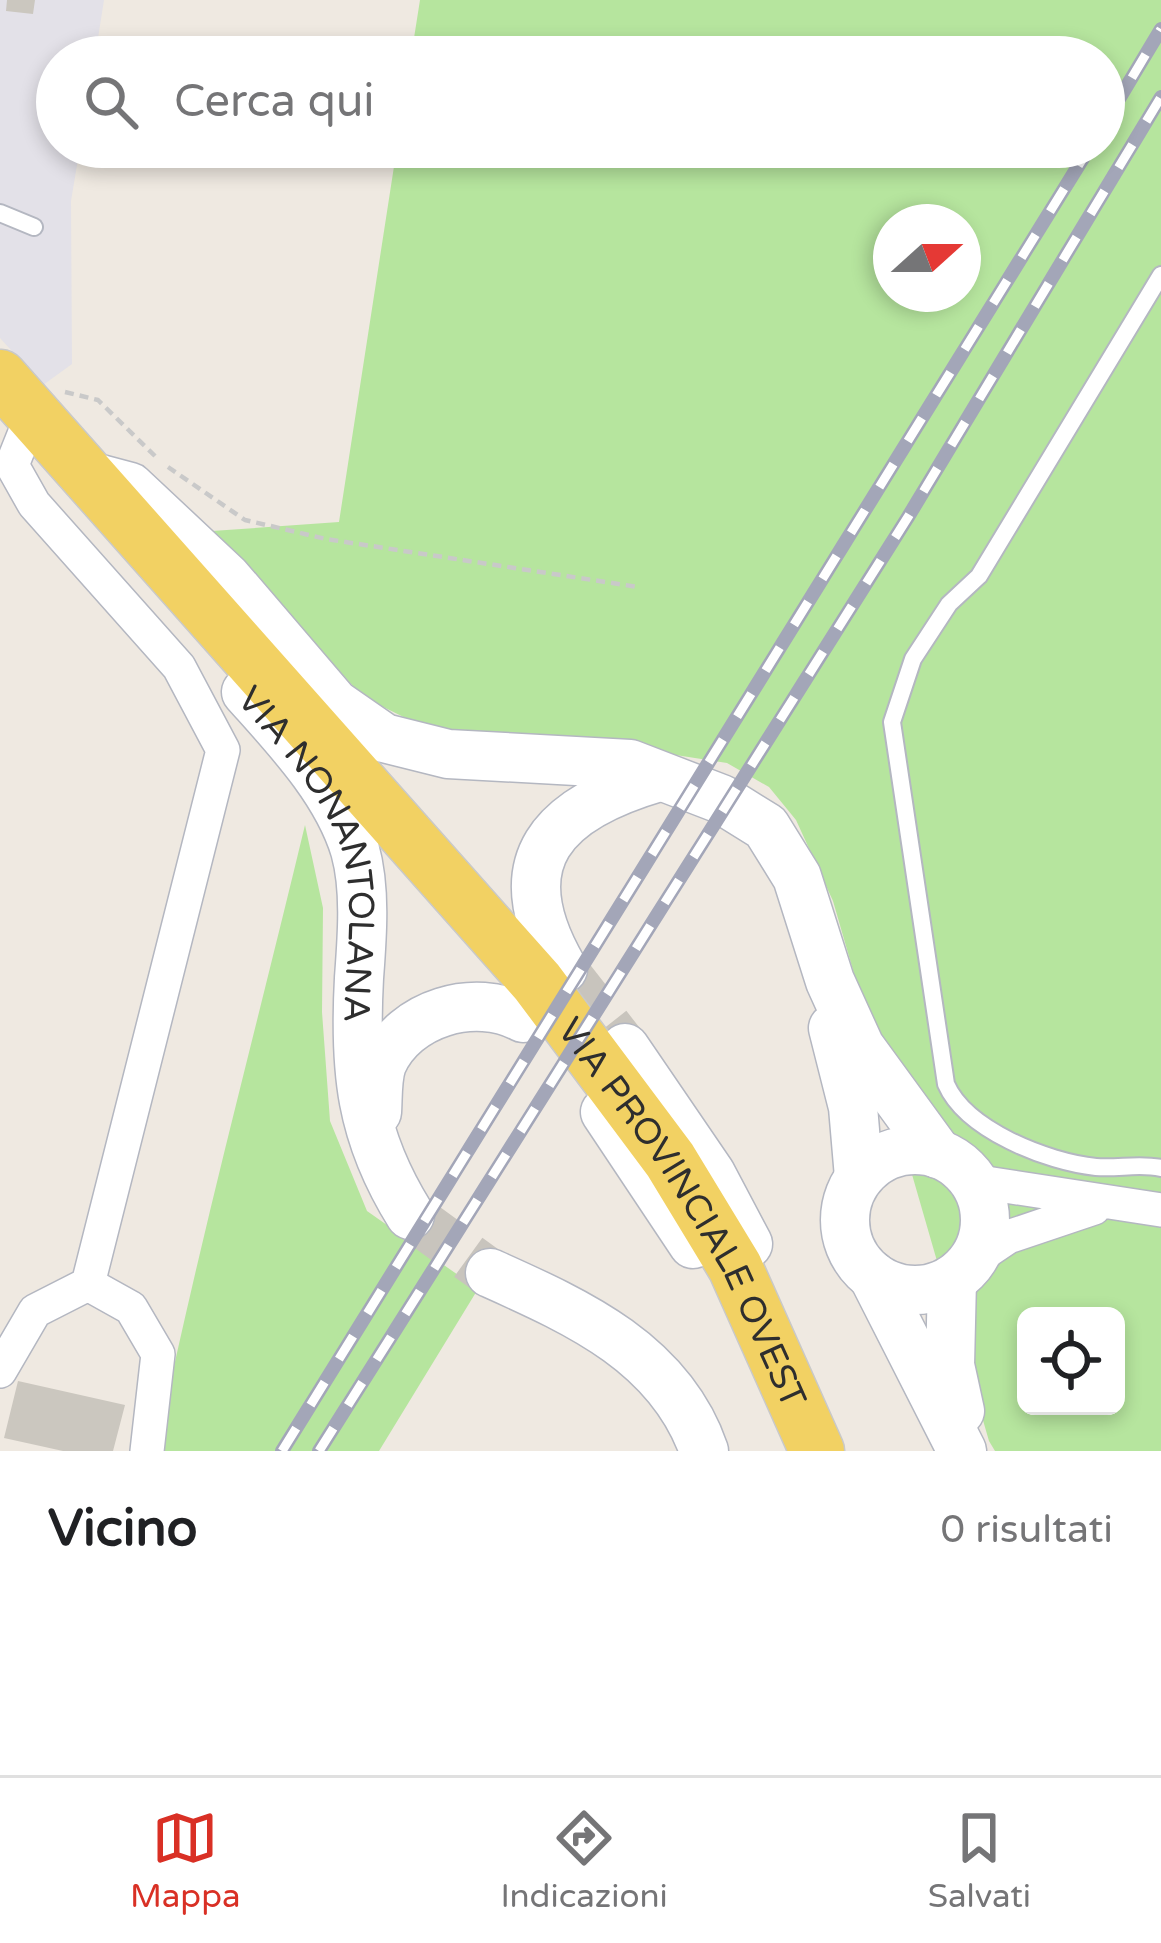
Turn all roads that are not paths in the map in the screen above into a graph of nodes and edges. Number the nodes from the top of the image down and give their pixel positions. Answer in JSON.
{"nodes":[{"id":1,"x":0,"y":213,"type":"edge"},
{"id":2,"x":34,"y":227,"type":"dead end"},
{"id":3,"x":1161,"y":275,"type":"edge"},
{"id":4,"x":16,"y":396,"type":"edge"},
{"id":5,"x":90,"y":476,"type":"junction"},
{"id":6,"x":659,"y":777,"type":"junction"},
{"id":7,"x":830,"y":981,"type":"junction"},
{"id":8,"x":541,"y":990,"type":"junction"},
{"id":9,"x":625,"y":1048,"type":"tunnel mouth"},
{"id":10,"x":578,"y":1073,"type":"tunnel mouth"},
{"id":11,"x":374,"y":1147,"type":"junction"},
{"id":12,"x":956,"y":1167,"type":"junction"},
{"id":13,"x":1161,"y":1168,"type":"edge"},
{"id":14,"x":859,"y":1177,"type":"junction"},
{"id":15,"x":1107,"y":1205,"type":"junction"},
{"id":16,"x":1161,"y":1210,"type":"edge"},
{"id":17,"x":410,"y":1215,"type":"tunnel mouth"},
{"id":18,"x":962,"y":1271,"type":"junction"},
{"id":19,"x":490,"y":1273,"type":"tunnel mouth"},
{"id":20,"x":873,"y":1276,"type":"junction"},
{"id":21,"x":88,"y":1284,"type":"junction"},
{"id":22,"x":0,"y":1371,"type":"edge"},
{"id":23,"x":795,"y":1396,"type":"junction"},
{"id":24,"x":147,"y":1451,"type":"edge"},
{"id":25,"x":704,"y":1451,"type":"edge"},
{"id":26,"x":818,"y":1451,"type":"edge"},
{"id":27,"x":965,"y":1451,"type":"edge"}],
"edges":[{"from":1,"to":2,"type":"lane"},
{"from":3,"to":13,"type":"lane"},
{"from":4,"to":5,"type":"main road","name":"VIA NONANTOLANA"},
{"from":4,"to":21,"type":"street"},
{"from":5,"to":6,"type":"main road","name":"VIA NONANTOLANA"},
{"from":5,"to":8,"type":"main road","name":"VIA NONANTOLANA"},
{"from":5,"to":11,"type":"main road","name":"VIA NONANTOLANA"},
{"from":6,"to":7,"type":"main road","name":"VIA NONANTOLANA"},
{"from":6,"to":8,"type":"main road"},
{"from":7,"to":12,"type":"main road","name":"VIA NONANTOLANA"},
{"from":7,"to":14,"type":"main road","name":"VIA NONANTOLANA"},
{"from":8,"to":11,"type":"main road","name":"VIA NONANTOLANA"},
{"from":8,"to":23,"type":"main road","name":"VIA PROVINCIALE OVEST"},
{"from":9,"to":23,"type":"main road"},
{"from":10,"to":23,"type":"main road"},
{"from":11,"to":17,"type":"main road","name":"VIA NONANTOLANA"},
{"from":12,"to":14,"type":"main road"},
{"from":12,"to":15,"type":"street"},
{"from":12,"to":18,"type":"main road","name":"VIA NONANTOLANA"},
{"from":14,"to":20,"type":"main road","name":"VIA NONANTOLANA"},
{"from":15,"to":16,"type":"street"},
{"from":15,"to":18,"type":"street"},
{"from":18,"to":20,"type":"main road"},
{"from":18,"to":27,"type":"main road","name":"VIA NONANTOLANA"},
{"from":19,"to":25,"type":"main road"},
{"from":20,"to":27,"type":"main road","name":"VIA NONANTOLANA"},
{"from":21,"to":22,"type":"street"},
{"from":21,"to":24,"type":"street"},
{"from":23,"to":26,"type":"main road","name":"VIA PROVINCIALE OVEST"}]}
